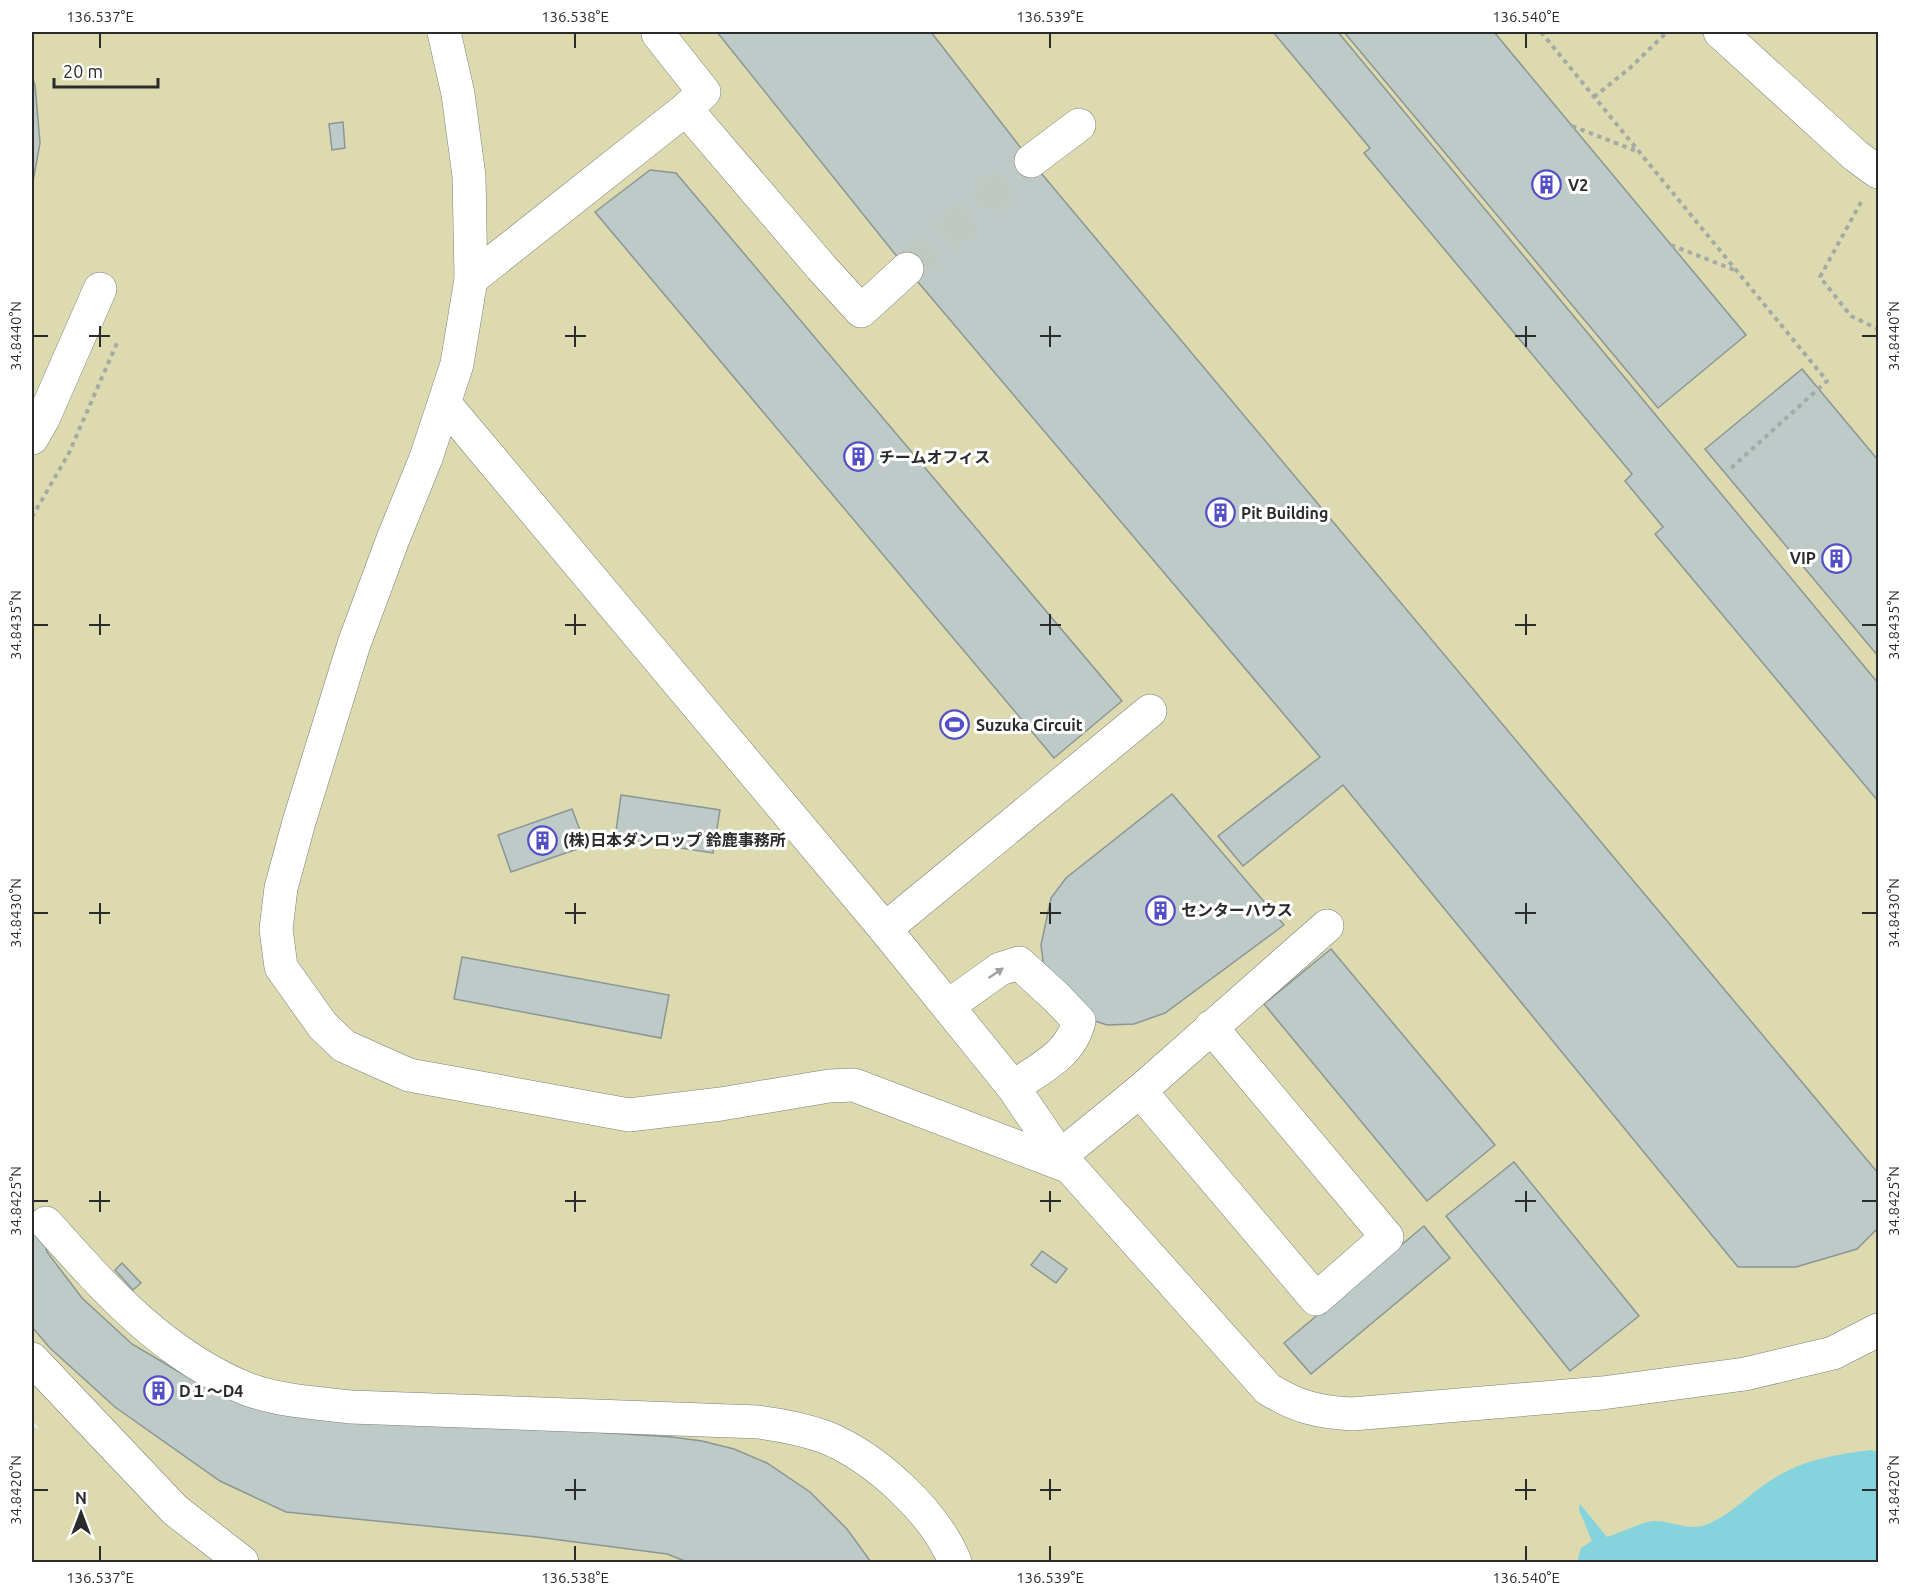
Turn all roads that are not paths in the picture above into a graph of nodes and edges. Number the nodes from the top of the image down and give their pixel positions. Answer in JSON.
{"nodes":[{"id":1,"x":444,"y":32,"type":"edge"},
{"id":2,"x":1720,"y":32,"type":"edge"},
{"id":3,"x":658,"y":34,"type":"dead end"},
{"id":4,"x":686,"y":109,"type":"junction"},
{"id":5,"x":1080,"y":125,"type":"dead end"},
{"id":6,"x":1031,"y":161,"type":"tunnel mouth"},
{"id":7,"x":1871,"y":185,"type":"edge"},
{"id":8,"x":907,"y":269,"type":"tunnel mouth"},
{"id":9,"x":471,"y":279,"type":"junction"},
{"id":10,"x":100,"y":289,"type":"dead end"},
{"id":11,"x":445,"y":404,"type":"junction"},
{"id":12,"x":32,"y":438,"type":"edge"},
{"id":13,"x":1150,"y":711,"type":"dead end"},
{"id":14,"x":1327,"y":926,"type":"dead end"},
{"id":15,"x":885,"y":929,"type":"junction"},
{"id":16,"x":948,"y":1006,"type":"junction"},
{"id":17,"x":1211,"y":1027,"type":"junction"},
{"id":18,"x":1013,"y":1087,"type":"junction"},
{"id":19,"x":1140,"y":1091,"type":"junction"},
{"id":20,"x":1065,"y":1162,"type":"junction"},
{"id":21,"x":46,"y":1223,"type":"dead end"},
{"id":22,"x":1878,"y":1331,"type":"edge"},
{"id":23,"x":32,"y":1359,"type":"edge"},
{"id":24,"x":242,"y":1563,"type":"edge"},
{"id":25,"x":955,"y":1563,"type":"edge"}],
"edges":[{"from":1,"to":9,"type":"lane"},
{"from":2,"to":7,"type":"lane"},
{"from":3,"to":4,"type":"lane"},
{"from":4,"to":8,"type":"lane"},
{"from":4,"to":9,"type":"lane"},
{"from":5,"to":6,"type":"lane"},
{"from":9,"to":11,"type":"lane"},
{"from":10,"to":12,"type":"lane"},
{"from":11,"to":15,"type":"lane"},
{"from":11,"to":20,"type":"lane"},
{"from":13,"to":15,"type":"lane"},
{"from":14,"to":17,"type":"lane"},
{"from":15,"to":16,"type":"lane"},
{"from":16,"to":18,"type":"lane"},
{"from":16,"to":18,"type":"lane","one_way":true},
{"from":17,"to":19,"type":"lane"},
{"from":17,"to":19,"type":"lane"},
{"from":18,"to":20,"type":"lane"},
{"from":19,"to":20,"type":"lane"},
{"from":20,"to":22,"type":"lane"},
{"from":21,"to":25,"type":"lane"},
{"from":23,"to":24,"type":"lane"}]}
